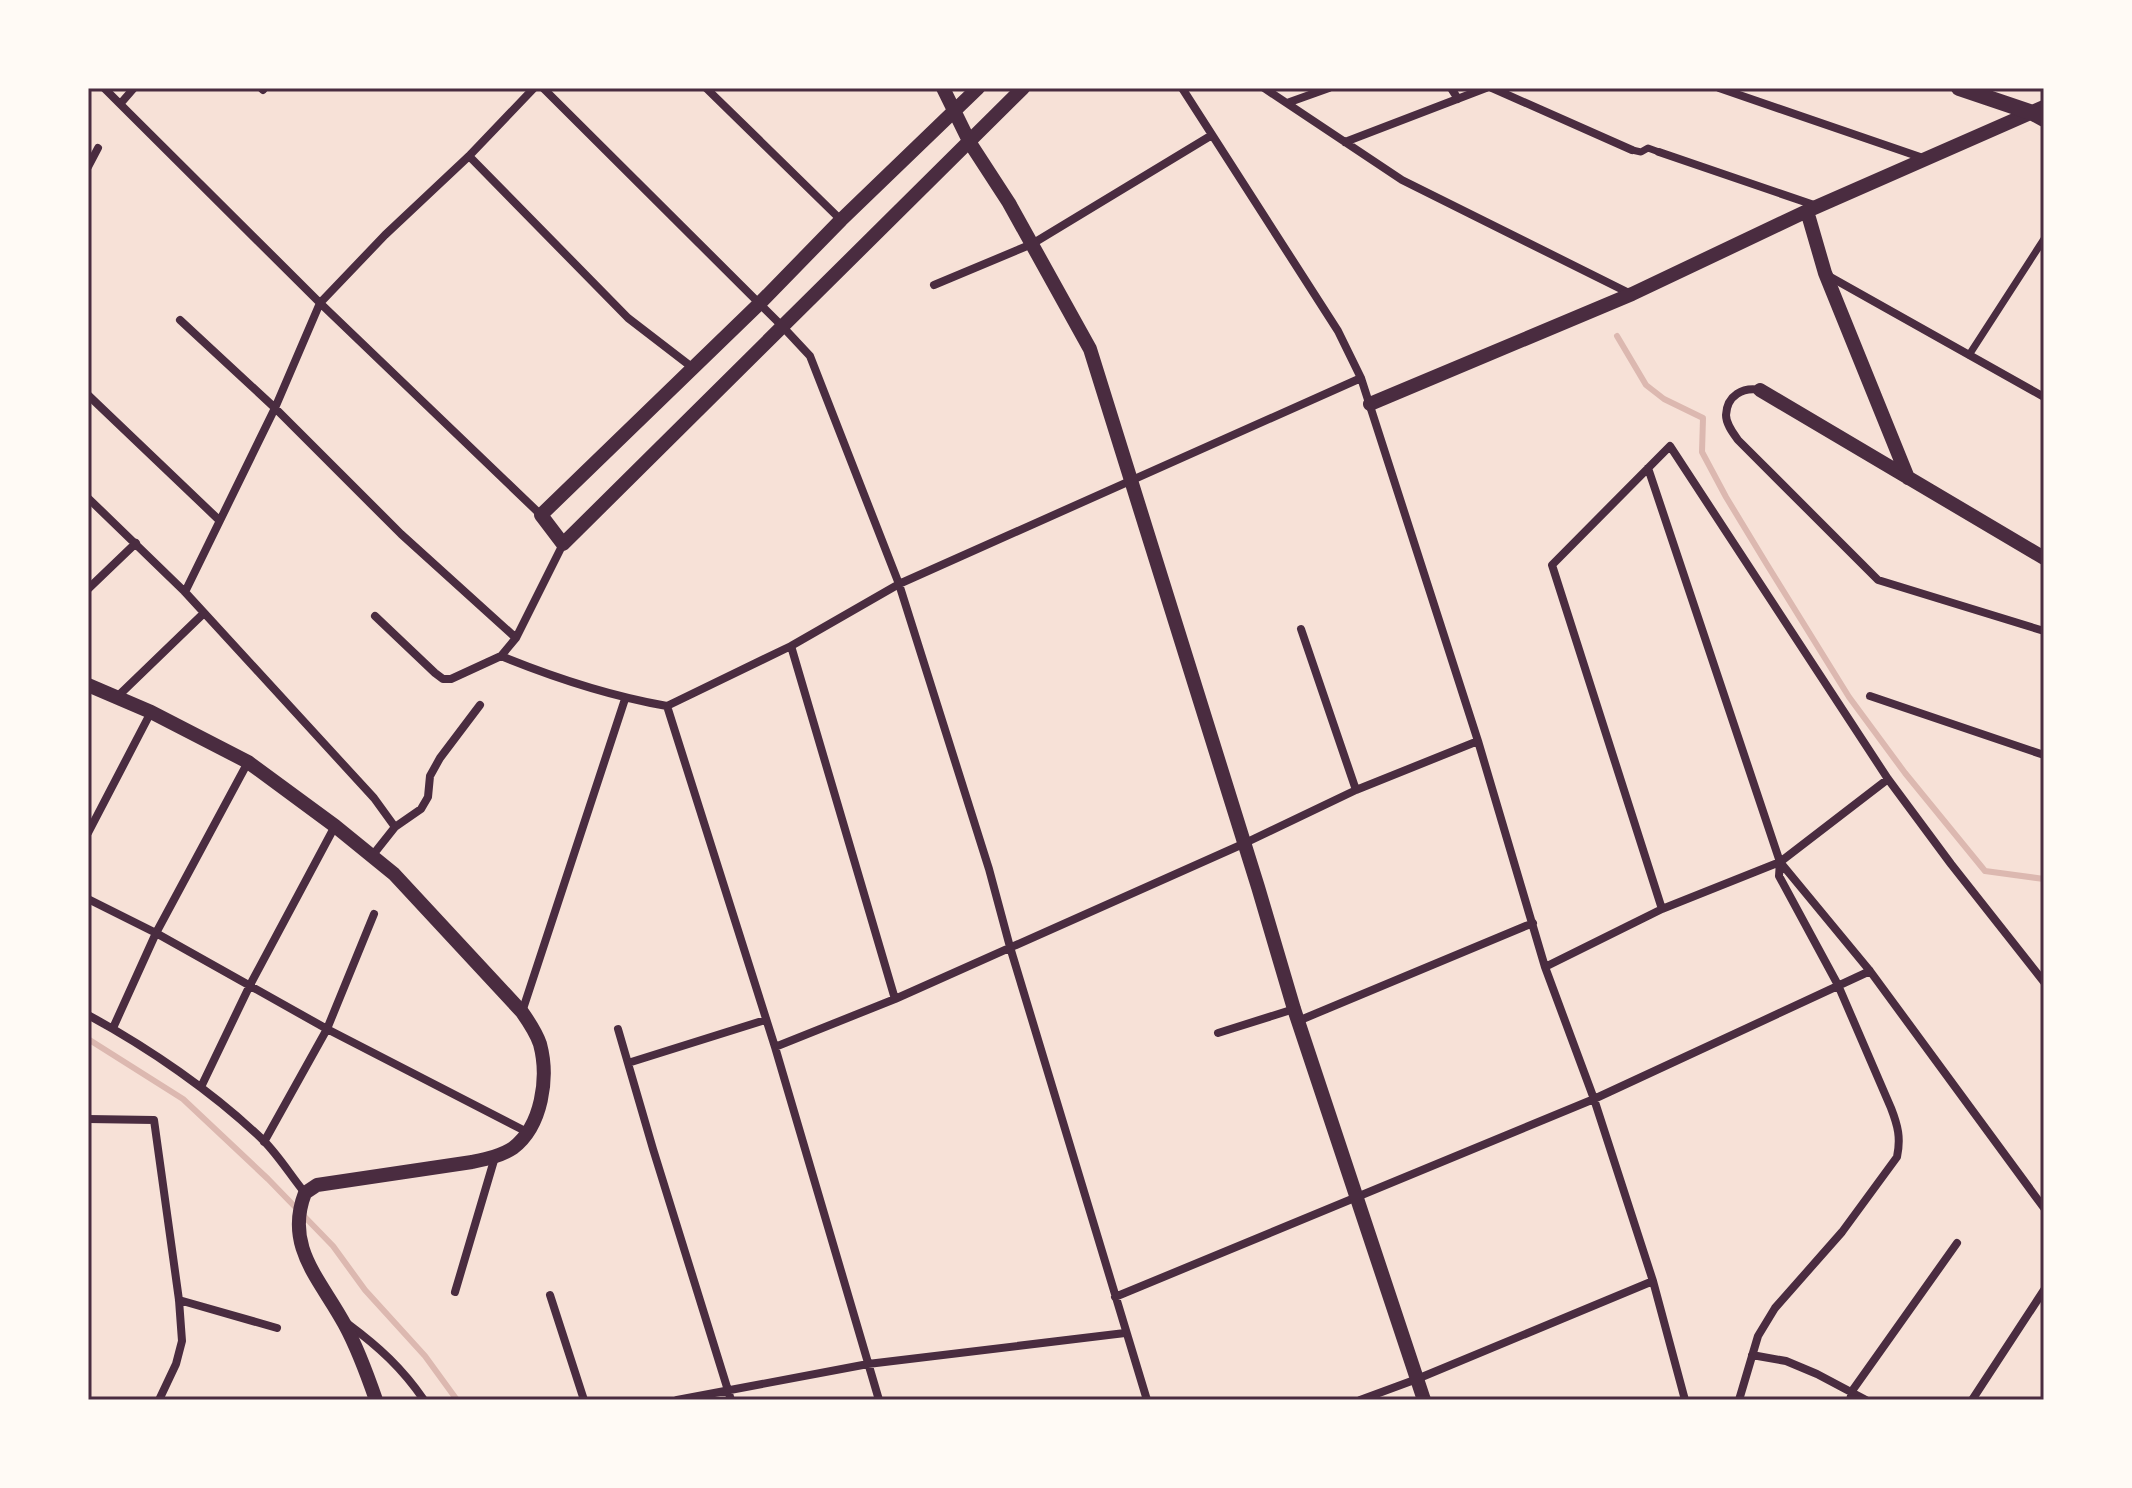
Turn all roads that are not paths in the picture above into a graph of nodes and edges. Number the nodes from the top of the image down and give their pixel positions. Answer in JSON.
{"nodes":[{"id":1,"x":104,"y":88,"type":"edge"},
{"id":2,"x":134,"y":88,"type":"edge"},
{"id":3,"x":534,"y":88,"type":"edge"},
{"id":4,"x":543,"y":88,"type":"edge"},
{"id":5,"x":706,"y":88,"type":"edge"},
{"id":6,"x":943,"y":88,"type":"edge"},
{"id":7,"x":978,"y":88,"type":"edge"},
{"id":8,"x":1023,"y":88,"type":"edge"},
{"id":9,"x":1182,"y":88,"type":"edge"},
{"id":10,"x":1264,"y":88,"type":"edge"},
{"id":11,"x":1329,"y":88,"type":"edge"},
{"id":12,"x":1451,"y":88,"type":"edge"},
{"id":13,"x":1489,"y":88,"type":"edge"},
{"id":14,"x":1719,"y":88,"type":"edge"},
{"id":15,"x":1959,"y":88,"type":"edge"},
{"id":16,"x":1458,"y":99,"type":"junction"},
{"id":17,"x":121,"y":103,"type":"junction"},
{"id":18,"x":1287,"y":103,"type":"junction"},
{"id":19,"x":954,"y":112,"type":"junction"},
{"id":20,"x":2040,"y":113,"type":"edge"},
{"id":21,"x":1212,"y":135,"type":"junction"},
{"id":22,"x":1345,"y":142,"type":"junction"},
{"id":23,"x":970,"y":143,"type":"junction"},
{"id":24,"x":98,"y":148,"type":"dead end"},
{"id":25,"x":1632,"y":150,"type":"joint"},
{"id":26,"x":1659,"y":152,"type":"joint"},
{"id":27,"x":469,"y":156,"type":"junction"},
{"id":28,"x":1927,"y":159,"type":"junction"},
{"id":29,"x":88,"y":167,"type":"edge"},
{"id":30,"x":1812,"y":208,"type":"junction"},
{"id":31,"x":841,"y":220,"type":"junction"},
{"id":32,"x":2044,"y":239,"type":"edge"},
{"id":33,"x":1032,"y":244,"type":"junction"},
{"id":34,"x":1825,"y":273,"type":"junction"},
{"id":35,"x":934,"y":285,"type":"dead end"},
{"id":36,"x":1632,"y":294,"type":"junction"},
{"id":37,"x":320,"y":303,"type":"junction"},
{"id":38,"x":759,"y":304,"type":"junction"},
{"id":39,"x":180,"y":320,"type":"dead end"},
{"id":40,"x":782,"y":326,"type":"junction"},
{"id":41,"x":1969,"y":355,"type":"junction"},
{"id":42,"x":693,"y":368,"type":"junction"},
{"id":43,"x":1361,"y":378,"type":"junction"},
{"id":44,"x":1760,"y":390,"type":"joint"},
{"id":45,"x":2043,"y":394,"type":"edge"},
{"id":46,"x":88,"y":395,"type":"edge"},
{"id":47,"x":1370,"y":404,"type":"junction"},
{"id":48,"x":275,"y":408,"type":"junction"},
{"id":49,"x":1648,"y":468,"type":"junction"},
{"id":50,"x":1908,"y":478,"type":"junction"},
{"id":51,"x":1131,"y":482,"type":"junction"},
{"id":52,"x":88,"y":498,"type":"edge"},
{"id":53,"x":541,"y":515,"type":"junction"},
{"id":54,"x":219,"y":520,"type":"junction"},
{"id":55,"x":136,"y":543,"type":"junction"},
{"id":56,"x":563,"y":544,"type":"junction"},
{"id":57,"x":2044,"y":558,"type":"edge"},
{"id":58,"x":899,"y":584,"type":"junction"},
{"id":59,"x":88,"y":589,"type":"edge"},
{"id":60,"x":185,"y":592,"type":"junction"},
{"id":61,"x":204,"y":613,"type":"junction"},
{"id":62,"x":375,"y":616,"type":"dead end"},
{"id":63,"x":1301,"y":629,"type":"dead end"},
{"id":64,"x":2044,"y":631,"type":"edge"},
{"id":65,"x":516,"y":638,"type":"junction"},
{"id":66,"x":791,"y":646,"type":"junction"},
{"id":67,"x":501,"y":656,"type":"junction"},
{"id":68,"x":88,"y":685,"type":"edge"},
{"id":69,"x":1870,"y":696,"type":"dead end"},
{"id":70,"x":117,"y":697,"type":"junction"},
{"id":71,"x":625,"y":699,"type":"junction"},
{"id":72,"x":480,"y":705,"type":"dead end"},
{"id":73,"x":667,"y":706,"type":"junction"},
{"id":74,"x":151,"y":712,"type":"junction"},
{"id":75,"x":1478,"y":741,"type":"junction"},
{"id":76,"x":2044,"y":755,"type":"edge"},
{"id":77,"x":248,"y":762,"type":"junction"},
{"id":78,"x":1888,"y":779,"type":"junction"},
{"id":79,"x":1356,"y":790,"type":"junction"},
{"id":80,"x":335,"y":826,"type":"junction"},
{"id":81,"x":395,"y":827,"type":"junction"},
{"id":82,"x":88,"y":833,"type":"edge"},
{"id":83,"x":1243,"y":844,"type":"junction"},
{"id":84,"x":372,"y":856,"type":"junction"},
{"id":85,"x":1780,"y":862,"type":"junction"},
{"id":86,"x":88,"y":899,"type":"edge"},
{"id":87,"x":1662,"y":909,"type":"junction"},
{"id":88,"x":374,"y":914,"type":"dead end"},
{"id":89,"x":1533,"y":923,"type":"junction"},
{"id":90,"x":156,"y":933,"type":"junction"},
{"id":91,"x":1010,"y":947,"type":"junction"},
{"id":92,"x":1545,"y":967,"type":"junction"},
{"id":93,"x":1870,"y":971,"type":"junction"},
{"id":94,"x":2044,"y":982,"type":"edge"},
{"id":95,"x":250,"y":985,"type":"junction"},
{"id":96,"x":1838,"y":985,"type":"junction"},
{"id":97,"x":895,"y":999,"type":"junction"},
{"id":98,"x":522,"y":1012,"type":"junction"},
{"id":99,"x":88,"y":1015,"type":"edge"},
{"id":100,"x":1296,"y":1015,"type":"junction"},
{"id":101,"x":765,"y":1020,"type":"junction"},
{"id":102,"x":113,"y":1028,"type":"junction"},
{"id":103,"x":327,"y":1029,"type":"junction"},
{"id":104,"x":618,"y":1029,"type":"dead end"},
{"id":105,"x":1218,"y":1033,"type":"dead end"},
{"id":106,"x":775,"y":1047,"type":"junction"},
{"id":107,"x":628,"y":1063,"type":"junction"},
{"id":108,"x":201,"y":1087,"type":"junction"},
{"id":109,"x":1594,"y":1099,"type":"junction"},
{"id":110,"x":88,"y":1119,"type":"edge"},
{"id":111,"x":529,"y":1133,"type":"junction"},
{"id":112,"x":264,"y":1142,"type":"junction"},
{"id":113,"x":495,"y":1157,"type":"junction"},
{"id":114,"x":304,"y":1196,"type":"junction"},
{"id":115,"x":1357,"y":1198,"type":"junction"},
{"id":116,"x":2044,"y":1208,"type":"edge"},
{"id":117,"x":1957,"y":1243,"type":"dead end"},
{"id":118,"x":1653,"y":1281,"type":"junction"},
{"id":119,"x":2044,"y":1290,"type":"edge"},
{"id":120,"x":455,"y":1292,"type":"dead end"},
{"id":121,"x":550,"y":1295,"type":"dead end"},
{"id":122,"x":1115,"y":1297,"type":"junction"},
{"id":123,"x":179,"y":1300,"type":"junction"},
{"id":124,"x":341,"y":1318,"type":"junction"},
{"id":125,"x":277,"y":1328,"type":"dead end"},
{"id":126,"x":1125,"y":1333,"type":"junction"},
{"id":127,"x":1752,"y":1355,"type":"junction"},
{"id":128,"x":868,"y":1364,"type":"junction"},
{"id":129,"x":1417,"y":1379,"type":"junction"},
{"id":130,"x":727,"y":1390,"type":"junction"},
{"id":131,"x":1851,"y":1396,"type":"edge"},
{"id":132,"x":159,"y":1400,"type":"edge"},
{"id":133,"x":376,"y":1400,"type":"edge"},
{"id":134,"x":424,"y":1400,"type":"edge"},
{"id":135,"x":584,"y":1400,"type":"edge"},
{"id":136,"x":677,"y":1400,"type":"edge"},
{"id":137,"x":731,"y":1400,"type":"edge"},
{"id":138,"x":879,"y":1400,"type":"edge"},
{"id":139,"x":1147,"y":1400,"type":"edge"},
{"id":140,"x":1360,"y":1400,"type":"edge"},
{"id":141,"x":1424,"y":1400,"type":"edge"},
{"id":142,"x":1685,"y":1400,"type":"edge"},
{"id":143,"x":1739,"y":1400,"type":"edge"},
{"id":144,"x":1866,"y":1400,"type":"edge"},
{"id":145,"x":1972,"y":1400,"type":"edge"}],
"edges":[{"from":1,"to":17,"type":"street"},
{"from":2,"to":17,"type":"street"},
{"from":3,"to":27,"type":"street"},
{"from":4,"to":38,"type":"street"},
{"from":5,"to":31,"type":"street"},
{"from":6,"to":19,"type":"street"},
{"from":7,"to":19,"type":"street"},
{"from":8,"to":23,"type":"street"},
{"from":9,"to":21,"type":"street"},
{"from":10,"to":18,"type":"street"},
{"from":11,"to":18,"type":"street"},
{"from":12,"to":16,"type":"street"},
{"from":13,"to":16,"type":"street"},
{"from":13,"to":25,"type":"street"},
{"from":14,"to":28,"type":"street"},
{"from":15,"to":20,"type":"main road"},
{"from":16,"to":22,"type":"street"},
{"from":17,"to":37,"type":"street"},
{"from":18,"to":22,"type":"street"},
{"from":19,"to":23,"type":"street"},
{"from":19,"to":31,"type":"street"},
{"from":20,"to":28,"type":"street"},
{"from":21,"to":33,"type":"street"},
{"from":21,"to":43,"type":"street"},
{"from":22,"to":36,"type":"street"},
{"from":23,"to":33,"type":"street"},
{"from":23,"to":40,"type":"street"},
{"from":24,"to":29,"type":"street"},
{"from":25,"to":26,"type":"street"},
{"from":26,"to":30,"type":"street"},
{"from":27,"to":37,"type":"street"},
{"from":27,"to":42,"type":"street"},
{"from":28,"to":30,"type":"street"},
{"from":30,"to":34,"type":"street"},
{"from":30,"to":36,"type":"street"},
{"from":31,"to":38,"type":"street"},
{"from":32,"to":41,"type":"street"},
{"from":33,"to":35,"type":"street"},
{"from":33,"to":51,"type":"street"},
{"from":34,"to":41,"type":"street"},
{"from":34,"to":50,"type":"street"},
{"from":36,"to":47,"type":"street"},
{"from":37,"to":48,"type":"street"},
{"from":37,"to":53,"type":"street"},
{"from":38,"to":40,"type":"street"},
{"from":38,"to":42,"type":"street"},
{"from":39,"to":48,"type":"street"},
{"from":40,"to":56,"type":"street"},
{"from":40,"to":58,"type":"street"},
{"from":41,"to":45,"type":"street"},
{"from":42,"to":53,"type":"street"},
{"from":43,"to":47,"type":"street"},
{"from":43,"to":51,"type":"street"},
{"from":44,"to":50,"type":"street"},
{"from":44,"to":64,"type":"street"},
{"from":46,"to":54,"type":"street"},
{"from":47,"to":75,"type":"street"},
{"from":48,"to":54,"type":"street"},
{"from":48,"to":65,"type":"street"},
{"from":49,"to":78,"type":"street"},
{"from":49,"to":85,"type":"street"},
{"from":49,"to":87,"type":"street"},
{"from":50,"to":57,"type":"street"},
{"from":51,"to":58,"type":"street"},
{"from":51,"to":83,"type":"street"},
{"from":52,"to":55,"type":"street"},
{"from":53,"to":56,"type":"street"},
{"from":54,"to":60,"type":"street"},
{"from":55,"to":59,"type":"street"},
{"from":55,"to":60,"type":"street"},
{"from":56,"to":65,"type":"street"},
{"from":58,"to":66,"type":"street"},
{"from":58,"to":91,"type":"street"},
{"from":60,"to":61,"type":"street"},
{"from":61,"to":70,"type":"street"},
{"from":61,"to":81,"type":"street"},
{"from":62,"to":67,"type":"street"},
{"from":63,"to":79,"type":"street"},
{"from":65,"to":67,"type":"street"},
{"from":66,"to":73,"type":"street"},
{"from":66,"to":97,"type":"street"},
{"from":67,"to":71,"type":"street"},
{"from":68,"to":70,"type":"street"},
{"from":69,"to":76,"type":"street"},
{"from":70,"to":74,"type":"street"},
{"from":71,"to":73,"type":"street"},
{"from":71,"to":98,"type":"street"},
{"from":72,"to":81,"type":"street"},
{"from":73,"to":101,"type":"street"},
{"from":74,"to":77,"type":"street"},
{"from":74,"to":82,"type":"street"},
{"from":75,"to":79,"type":"street"},
{"from":75,"to":89,"type":"street"},
{"from":77,"to":80,"type":"street"},
{"from":77,"to":90,"type":"street"},
{"from":78,"to":85,"type":"street"},
{"from":78,"to":94,"type":"street"},
{"from":79,"to":83,"type":"street"},
{"from":80,"to":84,"type":"street"},
{"from":80,"to":95,"type":"street"},
{"from":81,"to":84,"type":"street"},
{"from":83,"to":91,"type":"street"},
{"from":83,"to":100,"type":"street"},
{"from":84,"to":98,"type":"street"},
{"from":85,"to":87,"type":"street"},
{"from":85,"to":93,"type":"street"},
{"from":85,"to":96,"type":"street"},
{"from":86,"to":90,"type":"street"},
{"from":87,"to":92,"type":"street"},
{"from":88,"to":103,"type":"street"},
{"from":89,"to":92,"type":"street"},
{"from":89,"to":100,"type":"street"},
{"from":90,"to":95,"type":"street"},
{"from":90,"to":102,"type":"street"},
{"from":91,"to":97,"type":"street"},
{"from":91,"to":122,"type":"street"},
{"from":92,"to":109,"type":"street"},
{"from":93,"to":96,"type":"street"},
{"from":93,"to":116,"type":"street"},
{"from":95,"to":103,"type":"street"},
{"from":95,"to":108,"type":"street"},
{"from":96,"to":109,"type":"street"},
{"from":96,"to":127,"type":"street"},
{"from":97,"to":106,"type":"street"},
{"from":98,"to":111,"type":"street"},
{"from":99,"to":102,"type":"street"},
{"from":100,"to":105,"type":"street"},
{"from":100,"to":115,"type":"street"},
{"from":101,"to":106,"type":"street"},
{"from":101,"to":107,"type":"street"},
{"from":102,"to":108,"type":"street"},
{"from":103,"to":111,"type":"street"},
{"from":103,"to":112,"type":"street"},
{"from":104,"to":107,"type":"street"},
{"from":106,"to":128,"type":"street"},
{"from":107,"to":130,"type":"street"},
{"from":108,"to":112,"type":"street"},
{"from":109,"to":115,"type":"street"},
{"from":109,"to":118,"type":"street"},
{"from":110,"to":123,"type":"street"},
{"from":111,"to":113,"type":"street"},
{"from":112,"to":114,"type":"street"},
{"from":113,"to":114,"type":"street"},
{"from":113,"to":120,"type":"street"},
{"from":114,"to":124,"type":"street"},
{"from":115,"to":122,"type":"street"},
{"from":115,"to":129,"type":"street"},
{"from":117,"to":131,"type":"street"},
{"from":118,"to":129,"type":"street"},
{"from":118,"to":142,"type":"street"},
{"from":119,"to":145,"type":"street"},
{"from":121,"to":135,"type":"street"},
{"from":122,"to":126,"type":"street"},
{"from":123,"to":125,"type":"street"},
{"from":123,"to":132,"type":"street"},
{"from":124,"to":133,"type":"street"},
{"from":124,"to":134,"type":"street"},
{"from":126,"to":128,"type":"street"},
{"from":126,"to":139,"type":"street"},
{"from":127,"to":131,"type":"street"},
{"from":127,"to":143,"type":"street"},
{"from":128,"to":130,"type":"street"},
{"from":128,"to":138,"type":"street"},
{"from":129,"to":140,"type":"street"},
{"from":129,"to":141,"type":"street"},
{"from":130,"to":136,"type":"street"},
{"from":130,"to":137,"type":"street"},
{"from":131,"to":144,"type":"street"}]}
